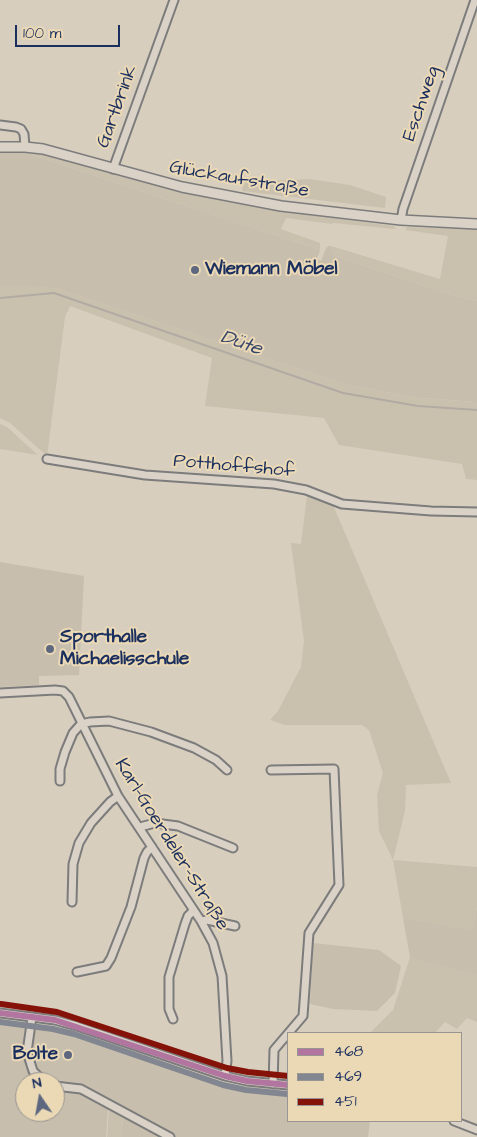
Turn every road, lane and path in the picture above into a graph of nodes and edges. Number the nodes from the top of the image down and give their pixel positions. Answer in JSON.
{"nodes":[{"id":1,"x":174,"y":0,"type":"edge"},
{"id":2,"x":475,"y":0,"type":"edge"},
{"id":3,"x":0,"y":125,"type":"edge"},
{"id":4,"x":0,"y":147,"type":"edge"},
{"id":5,"x":25,"y":147,"type":"junction"},
{"id":6,"x":113,"y":169,"type":"junction"},
{"id":7,"x":401,"y":220,"type":"junction"},
{"id":8,"x":477,"y":224,"type":"edge"},
{"id":9,"x":47,"y":459,"type":"dead end"},
{"id":10,"x":477,"y":512,"type":"edge"},
{"id":11,"x":0,"y":693,"type":"edge"},
{"id":12,"x":81,"y":724,"type":"junction"},
{"id":13,"x":226,"y":770,"type":"dead end"},
{"id":14,"x":271,"y":770,"type":"dead end"},
{"id":15,"x":60,"y":781,"type":"dead end"},
{"id":16,"x":118,"y":796,"type":"junction"},
{"id":17,"x":140,"y":827,"type":"junction"},
{"id":18,"x":152,"y":847,"type":"junction"},
{"id":19,"x":233,"y":848,"type":"dead end"},
{"id":20,"x":72,"y":902,"type":"dead end"},
{"id":21,"x":194,"y":911,"type":"junction"},
{"id":22,"x":201,"y":921,"type":"junction"},
{"id":23,"x":235,"y":926,"type":"dead end"},
{"id":24,"x":77,"y":972,"type":"dead end"},
{"id":25,"x":0,"y":1013,"type":"edge"},
{"id":26,"x":32,"y":1017,"type":"junction"},
{"id":27,"x":173,"y":1019,"type":"dead end"},
{"id":28,"x":289,"y":1032,"type":"edge"},
{"id":29,"x":287,"y":1035,"type":"edge"},
{"id":30,"x":34,"y":1072,"type":"edge"},
{"id":31,"x":225,"y":1076,"type":"junction"},
{"id":32,"x":274,"y":1084,"type":"junction"},
{"id":33,"x":287,"y":1085,"type":"edge"},
{"id":34,"x":65,"y":1087,"type":"edge"},
{"id":35,"x":457,"y":1122,"type":"edge"},
{"id":36,"x":477,"y":1130,"type":"edge"},
{"id":37,"x":170,"y":1137,"type":"edge"}],
"edges":[{"from":1,"to":6,"type":"street","name":"Gartbrink"},
{"from":2,"to":7,"type":"street","name":"Eschweg"},
{"from":3,"to":5,"type":"street"},
{"from":4,"to":5,"type":"main road","name":"Glückaufstraße"},
{"from":5,"to":6,"type":"main road","name":"Glückaufstraße"},
{"from":6,"to":7,"type":"main road","name":"Glückaufstraße"},
{"from":7,"to":8,"type":"main road","name":"Glückaufstraße"},
{"from":9,"to":10,"type":"street","name":"Potthoffshof"},
{"from":11,"to":12,"type":"street","name":"Karl-Goerdeler-Straße"},
{"from":12,"to":13,"type":"street"},
{"from":12,"to":15,"type":"street"},
{"from":12,"to":16,"type":"street","name":"Karl-Goerdeler-Straße"},
{"from":14,"to":28,"type":"street"},
{"from":16,"to":17,"type":"street","name":"Karl-Goerdeler-Straße"},
{"from":16,"to":20,"type":"street"},
{"from":17,"to":18,"type":"street","name":"Karl-Goerdeler-Straße"},
{"from":17,"to":19,"type":"street"},
{"from":18,"to":21,"type":"street","name":"Karl-Goerdeler-Straße"},
{"from":18,"to":24,"type":"street"},
{"from":21,"to":22,"type":"street","name":"Karl-Goerdeler-Straße"},
{"from":21,"to":27,"type":"street"},
{"from":22,"to":23,"type":"street"},
{"from":22,"to":31,"type":"street","name":"Karl-Goerdeler-Straße"},
{"from":25,"to":26,"type":"street"},
{"from":26,"to":30,"type":"street"},
{"from":26,"to":31,"type":"street"},
{"from":29,"to":32,"type":"street"},
{"from":31,"to":32,"type":"street"},
{"from":32,"to":33,"type":"street"},
{"from":34,"to":37,"type":"street"},
{"from":35,"to":36,"type":"street"}]}
